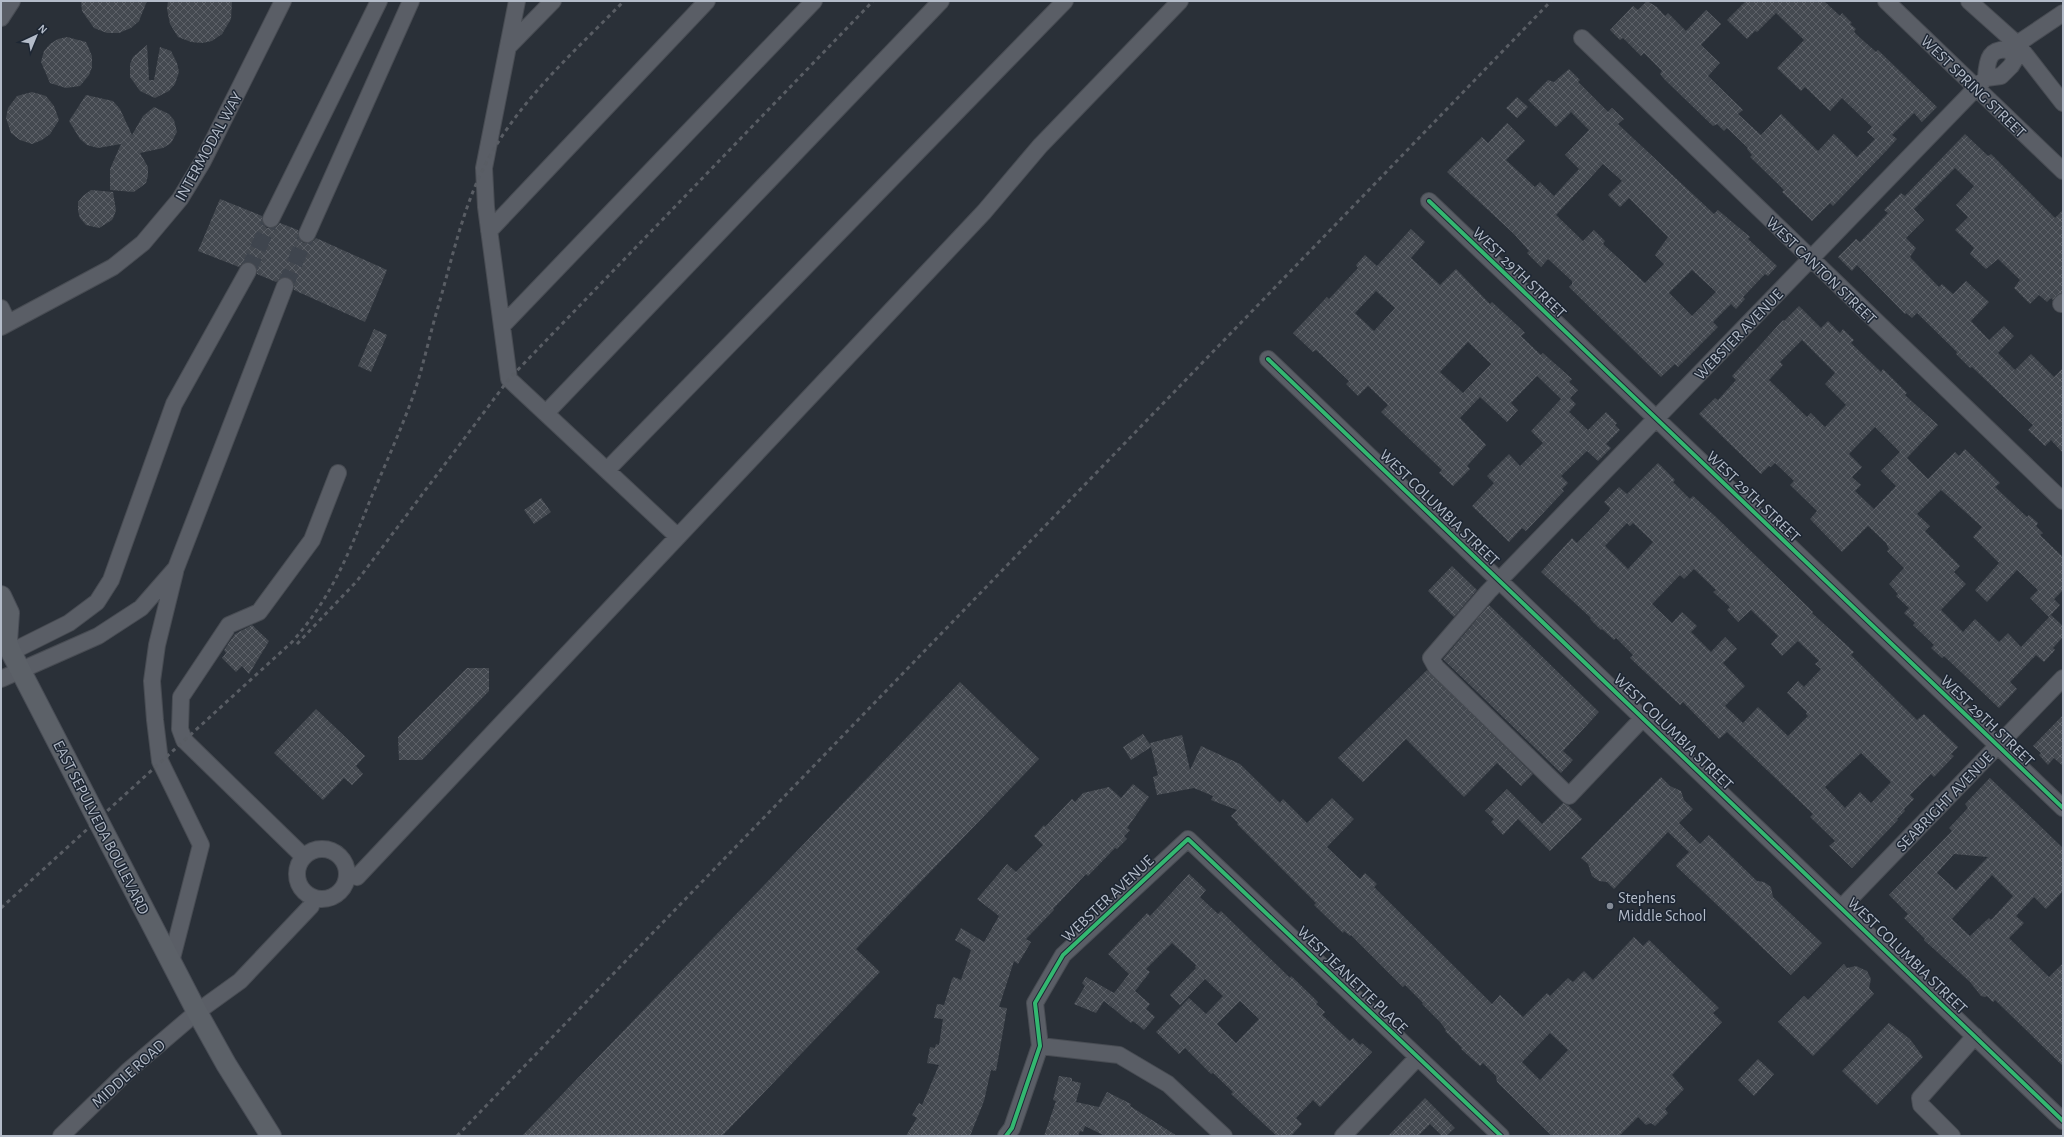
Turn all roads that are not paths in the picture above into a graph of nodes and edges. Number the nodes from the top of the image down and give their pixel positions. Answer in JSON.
{"nodes":[{"id":1,"x":12,"y":1,"type":"edge"},
{"id":2,"x":283,"y":1,"type":"edge"},
{"id":3,"x":379,"y":1,"type":"edge"},
{"id":4,"x":411,"y":1,"type":"edge"},
{"id":5,"x":517,"y":1,"type":"edge"},
{"id":6,"x":553,"y":1,"type":"edge"},
{"id":7,"x":706,"y":1,"type":"edge"},
{"id":8,"x":814,"y":1,"type":"edge"},
{"id":9,"x":941,"y":1,"type":"edge"},
{"id":10,"x":1064,"y":1,"type":"edge"},
{"id":11,"x":1180,"y":1,"type":"edge"},
{"id":12,"x":1886,"y":1,"type":"edge"},
{"id":13,"x":1969,"y":1,"type":"edge"},
{"id":14,"x":2063,"y":13,"type":"edge"},
{"id":15,"x":1,"y":18,"type":"edge"},
{"id":16,"x":1582,"y":38,"type":"dead end"},
{"id":17,"x":508,"y":47,"type":"junction"},
{"id":18,"x":2014,"y":47,"type":"junction"},
{"id":19,"x":1981,"y":83,"type":"junction"},
{"id":20,"x":2063,"y":103,"type":"edge"},
{"id":21,"x":2063,"y":171,"type":"edge"},
{"id":22,"x":1429,"y":201,"type":"dead end"},
{"id":23,"x":271,"y":219,"type":"tunnel mouth"},
{"id":24,"x":489,"y":230,"type":"junction"},
{"id":25,"x":306,"y":234,"type":"tunnel mouth"},
{"id":26,"x":1811,"y":259,"type":"junction"},
{"id":27,"x":248,"y":271,"type":"tunnel mouth"},
{"id":28,"x":285,"y":286,"type":"tunnel mouth"},
{"id":29,"x":1,"y":308,"type":"edge"},
{"id":30,"x":5,"y":325,"type":"edge"},
{"id":31,"x":502,"y":326,"type":"junction"},
{"id":32,"x":1268,"y":359,"type":"dead end"},
{"id":33,"x":546,"y":413,"type":"junction"},
{"id":34,"x":1656,"y":419,"type":"junction"},
{"id":35,"x":607,"y":470,"type":"junction"},
{"id":36,"x":338,"y":472,"type":"dead end"},
{"id":37,"x":2063,"y":501,"type":"edge"},
{"id":38,"x":677,"y":536,"type":"junction"},
{"id":39,"x":176,"y":568,"type":"junction"},
{"id":40,"x":1500,"y":581,"type":"junction"},
{"id":41,"x":1,"y":596,"type":"edge"},
{"id":42,"x":6,"y":644,"type":"edge"},
{"id":43,"x":21,"y":671,"type":"junction"},
{"id":44,"x":2063,"y":678,"type":"edge"},
{"id":45,"x":1,"y":679,"type":"edge"},
{"id":46,"x":1643,"y":718,"type":"junction"},
{"id":47,"x":1998,"y":745,"type":"junction"},
{"id":48,"x":2063,"y":808,"type":"edge"},
{"id":49,"x":1188,"y":840,"type":"joint"},
{"id":50,"x":304,"y":857,"type":"junction"},
{"id":51,"x":347,"y":873,"type":"junction"},
{"id":52,"x":313,"y":897,"type":"junction"},
{"id":53,"x":1841,"y":908,"type":"junction"},
{"id":54,"x":171,"y":962,"type":"junction"},
{"id":55,"x":197,"y":1012,"type":"junction"},
{"id":56,"x":1975,"y":1036,"type":"junction"},
{"id":57,"x":1040,"y":1046,"type":"junction"},
{"id":58,"x":1418,"y":1057,"type":"junction"},
{"id":59,"x":2063,"y":1121,"type":"edge"},
{"id":60,"x":66,"y":1134,"type":"edge"},
{"id":61,"x":271,"y":1136,"type":"edge"},
{"id":62,"x":1006,"y":1136,"type":"edge"},
{"id":63,"x":1224,"y":1136,"type":"edge"},
{"id":64,"x":1343,"y":1136,"type":"edge"},
{"id":65,"x":1500,"y":1136,"type":"edge"},
{"id":66,"x":1952,"y":1136,"type":"edge"}],
"edges":[{"from":1,"to":15,"type":"street"},
{"from":2,"to":30,"type":"street","name":"INTERMODAL WAY"},
{"from":3,"to":23,"type":"street"},
{"from":4,"to":25,"type":"street"},
{"from":5,"to":17,"type":"street"},
{"from":6,"to":17,"type":"street"},
{"from":7,"to":24,"type":"street"},
{"from":8,"to":31,"type":"street"},
{"from":9,"to":33,"type":"street"},
{"from":10,"to":35,"type":"street"},
{"from":11,"to":38,"type":"street"},
{"from":12,"to":19,"type":"street","name":"WEST SPRING STREET"},
{"from":13,"to":18,"type":"street"},
{"from":14,"to":18,"type":"street"},
{"from":16,"to":26,"type":"street","name":"WEST CANTON STREET"},
{"from":17,"to":24,"type":"street"},
{"from":18,"to":19,"type":"street"},
{"from":18,"to":20,"type":"street"},
{"from":19,"to":21,"type":"street","name":"WEST SPRING STREET"},
{"from":19,"to":26,"type":"street","name":"WEBSTER AVENUE"},
{"from":22,"to":34,"type":"street","name":"WEST 29TH STREET"},
{"from":24,"to":31,"type":"street"},
{"from":26,"to":34,"type":"street","name":"WEBSTER AVENUE"},
{"from":26,"to":37,"type":"street","name":"WEST CANTON STREET"},
{"from":27,"to":42,"type":"street"},
{"from":28,"to":39,"type":"street"},
{"from":29,"to":30,"type":"street"},
{"from":31,"to":33,"type":"street"},
{"from":32,"to":40,"type":"street","name":"WEST COLUMBIA STREET"},
{"from":33,"to":35,"type":"street"},
{"from":34,"to":40,"type":"street","name":"WEBSTER AVENUE"},
{"from":34,"to":47,"type":"street","name":"WEST 29TH STREET"},
{"from":35,"to":38,"type":"street"},
{"from":36,"to":50,"type":"street"},
{"from":38,"to":51,"type":"street"},
{"from":39,"to":43,"type":"street"},
{"from":39,"to":54,"type":"street"},
{"from":40,"to":46,"type":"street","name":"WEST COLUMBIA STREET"},
{"from":40,"to":46,"type":"street","name":"WEBSTER AVENUE"},
{"from":41,"to":42,"type":"main road"},
{"from":42,"to":43,"type":"main road","name":"EAST SEPULVEDA BOULEVARD"},
{"from":43,"to":45,"type":"street"},
{"from":43,"to":54,"type":"main road","name":"EAST SEPULVEDA BOULEVARD"},
{"from":44,"to":47,"type":"street","name":"SEABRIGHT AVENUE"},
{"from":46,"to":53,"type":"street","name":"WEST COLUMBIA STREET"},
{"from":47,"to":48,"type":"street","name":"WEST 29TH STREET"},
{"from":47,"to":53,"type":"street","name":"SEABRIGHT AVENUE"},
{"from":49,"to":57,"type":"street","name":"WEBSTER AVENUE"},
{"from":49,"to":58,"type":"street","name":"WEST JEANETTE PLACE"},
{"from":50,"to":51,"type":"street"},
{"from":50,"to":52,"type":"street"},
{"from":51,"to":52,"type":"street"},
{"from":52,"to":55,"type":"street","name":"MIDDLE ROAD"},
{"from":53,"to":56,"type":"street","name":"WEST COLUMBIA STREET"},
{"from":54,"to":55,"type":"main road","name":"EAST SEPULVEDA BOULEVARD"},
{"from":55,"to":60,"type":"street","name":"MIDDLE ROAD"},
{"from":55,"to":61,"type":"main road","name":"EAST SEPULVEDA BOULEVARD"},
{"from":56,"to":59,"type":"street","name":"WEST COLUMBIA STREET"},
{"from":56,"to":66,"type":"street"},
{"from":57,"to":62,"type":"street","name":"WEBSTER AVENUE"},
{"from":57,"to":63,"type":"street"},
{"from":58,"to":64,"type":"street"},
{"from":58,"to":65,"type":"street","name":"WEST JEANETTE PLACE"}]}
